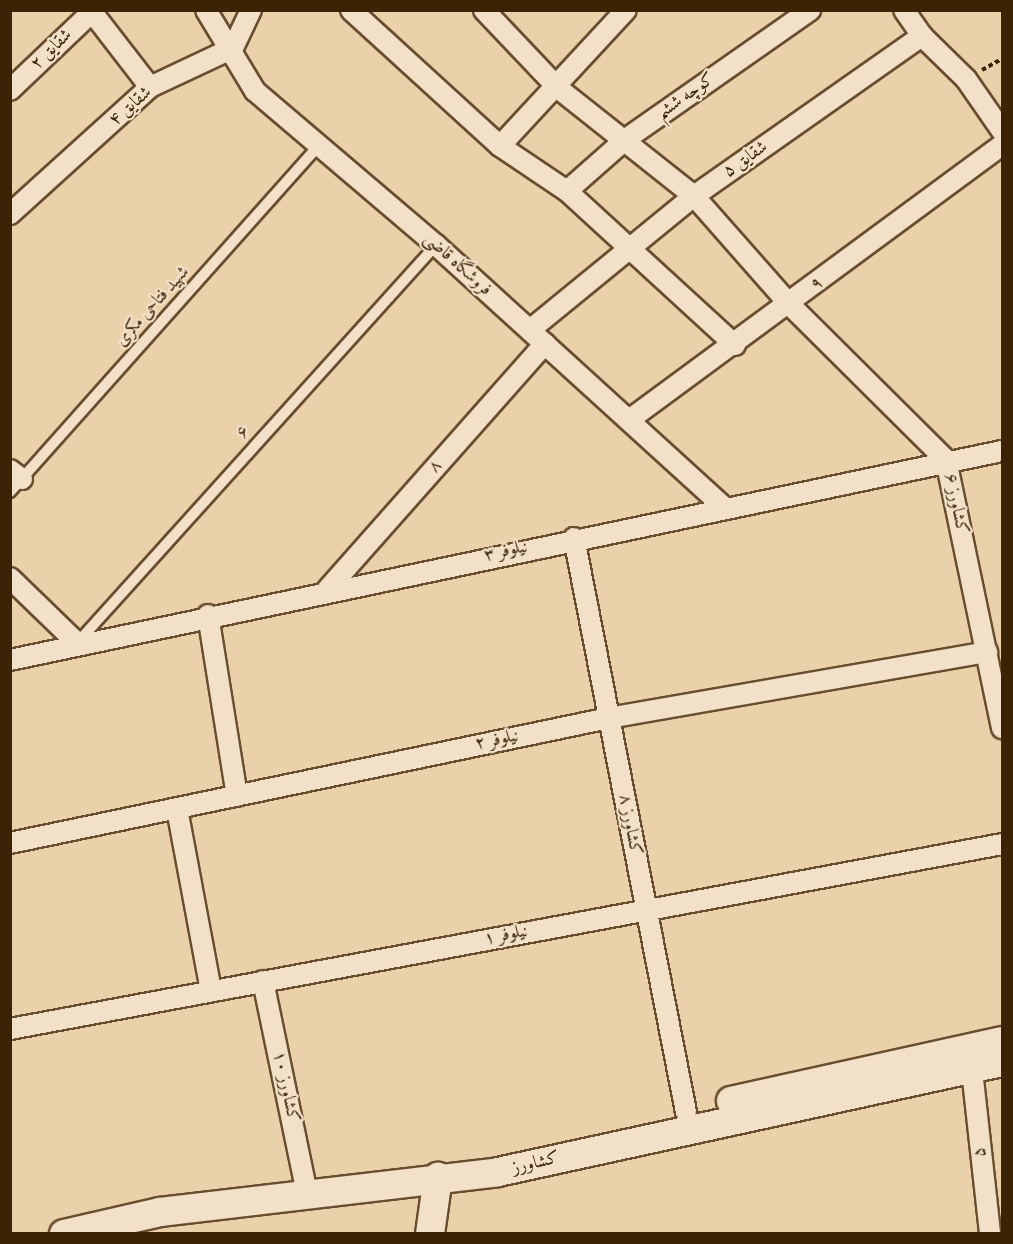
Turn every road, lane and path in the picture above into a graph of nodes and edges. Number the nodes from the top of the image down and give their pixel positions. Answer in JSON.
{"nodes":[{"id":1,"x":206,"y":10,"type":"edge"},
{"id":2,"x":250,"y":10,"type":"edge"},
{"id":3,"x":351,"y":10,"type":"edge"},
{"id":4,"x":484,"y":10,"type":"edge"},
{"id":5,"x":626,"y":10,"type":"edge"},
{"id":6,"x":810,"y":10,"type":"edge"},
{"id":7,"x":904,"y":10,"type":"edge"},
{"id":8,"x":93,"y":11,"type":"edge"},
{"id":9,"x":922,"y":36,"type":"junction"},
{"id":10,"x":233,"y":48,"type":"junction"},
{"id":11,"x":150,"y":87,"type":"junction"},
{"id":12,"x":559,"y":89,"type":"junction"},
{"id":13,"x":10,"y":90,"type":"edge"},
{"id":14,"x":1002,"y":131,"type":"edge"},
{"id":15,"x":626,"y":139,"type":"junction"},
{"id":16,"x":320,"y":144,"type":"junction"},
{"id":17,"x":1002,"y":145,"type":"edge"},
{"id":18,"x":501,"y":146,"type":"junction"},
{"id":19,"x":567,"y":191,"type":"junction"},
{"id":20,"x":694,"y":196,"type":"junction"},
{"id":21,"x":10,"y":214,"type":"edge"},
{"id":22,"x":436,"y":246,"type":"junction"},
{"id":23,"x":631,"y":247,"type":"junction"},
{"id":24,"x":790,"y":304,"type":"junction"},
{"id":25,"x":530,"y":330,"type":"junction"},
{"id":26,"x":545,"y":344,"type":"junction"},
{"id":27,"x":735,"y":345,"type":"junction"},
{"id":28,"x":629,"y":420,"type":"junction"},
{"id":29,"x":1002,"y":451,"type":"edge"},
{"id":30,"x":946,"y":460,"type":"junction"},
{"id":31,"x":14,"y":480,"type":"edge"},
{"id":32,"x":724,"y":507,"type":"junction"},
{"id":33,"x":574,"y":538,"type":"junction"},
{"id":34,"x":10,"y":578,"type":"edge"},
{"id":35,"x":327,"y":590,"type":"junction"},
{"id":36,"x":208,"y":615,"type":"junction"},
{"id":37,"x":77,"y":644,"type":"junction"},
{"id":38,"x":987,"y":652,"type":"junction"},
{"id":39,"x":10,"y":660,"type":"edge"},
{"id":40,"x":609,"y":718,"type":"junction"},
{"id":41,"x":1002,"y":728,"type":"edge"},
{"id":42,"x":237,"y":796,"type":"junction"},
{"id":43,"x":177,"y":809,"type":"junction"},
{"id":44,"x":10,"y":843,"type":"edge"},
{"id":45,"x":1002,"y":844,"type":"edge"},
{"id":46,"x":645,"y":910,"type":"junction"},
{"id":47,"x":264,"y":981,"type":"junction"},
{"id":48,"x":211,"y":991,"type":"junction"},
{"id":49,"x":10,"y":1029,"type":"edge"},
{"id":50,"x":1002,"y":1041,"type":"edge"},
{"id":51,"x":1002,"y":1062,"type":"edge"},
{"id":52,"x":972,"y":1070,"type":"junction"},
{"id":53,"x":686,"y":1112,"type":"junction"},
{"id":54,"x":451,"y":1174,"type":"junction"},
{"id":55,"x":307,"y":1193,"type":"junction"},
{"id":56,"x":64,"y":1233,"type":"edge"},
{"id":57,"x":430,"y":1233,"type":"edge"},
{"id":58,"x":990,"y":1233,"type":"edge"}],
"edges":[{"from":1,"to":10,"type":"street","name":"فروشگاه قاضی"},
{"from":2,"to":10,"type":"street"},
{"from":3,"to":18,"type":"street"},
{"from":4,"to":12,"type":"street","name":"کشاورز ۶"},
{"from":5,"to":12,"type":"street"},
{"from":6,"to":15,"type":"street","name":"کوچه ششم"},
{"from":7,"to":9,"type":"street"},
{"from":8,"to":11,"type":"street"},
{"from":8,"to":13,"type":"street","name":"شقایق ۲"},
{"from":9,"to":14,"type":"street"},
{"from":9,"to":20,"type":"street","name":"شقایق ۵"},
{"from":10,"to":11,"type":"street","name":"شقایق ۴"},
{"from":10,"to":16,"type":"street","name":"فروشگاه قاضی"},
{"from":11,"to":21,"type":"street","name":"شقایق ۴"},
{"from":12,"to":15,"type":"street","name":"کشاورز ۶"},
{"from":12,"to":18,"type":"street"},
{"from":15,"to":19,"type":"street","name":"کوچه ششم"},
{"from":15,"to":20,"type":"street","name":"کشاورز ۶"},
{"from":16,"to":22,"type":"street","name":"فروشگاه قاضی"},
{"from":16,"to":31,"type":"lane","name":"شهید فتاحی مکری"},
{"from":17,"to":24,"type":"street","name":"۹"},
{"from":18,"to":19,"type":"street"},
{"from":19,"to":23,"type":"street"},
{"from":20,"to":23,"type":"street","name":"شقایق ۵"},
{"from":20,"to":24,"type":"street","name":"کشاورز ۶"},
{"from":22,"to":25,"type":"street","name":"فروشگاه قاضی"},
{"from":22,"to":37,"type":"lane","name":"۶"},
{"from":23,"to":25,"type":"street","name":"شقایق ۵"},
{"from":23,"to":27,"type":"street"},
{"from":24,"to":27,"type":"street","name":"۹"},
{"from":24,"to":30,"type":"street","name":"کشاورز ۶"},
{"from":25,"to":26,"type":"street","name":"فروشگاه قاضی"},
{"from":26,"to":28,"type":"street","name":"فروشگاه قاضی"},
{"from":26,"to":35,"type":"street","name":"۸"},
{"from":27,"to":28,"type":"street","name":"۹"},
{"from":28,"to":32,"type":"street","name":"فروشگاه قاضی"},
{"from":29,"to":30,"type":"street","name":"نیلوفر ۳"},
{"from":30,"to":32,"type":"street","name":"نیلوفر ۳"},
{"from":30,"to":38,"type":"street","name":"کشاورز ۶"},
{"from":32,"to":33,"type":"street","name":"نیلوفر ۳"},
{"from":33,"to":35,"type":"street","name":"نیلوفر ۳"},
{"from":33,"to":40,"type":"street","name":"کشاورز ۸"},
{"from":34,"to":37,"type":"street"},
{"from":35,"to":36,"type":"street","name":"نیلوفر ۳"},
{"from":36,"to":37,"type":"street","name":"نیلوفر ۳"},
{"from":36,"to":42,"type":"street"},
{"from":37,"to":39,"type":"street","name":"نیلوفر ۳"},
{"from":38,"to":40,"type":"street","name":"نیلوفر ۲"},
{"from":38,"to":41,"type":"street","name":"کشاورز ۶"},
{"from":40,"to":42,"type":"street","name":"نیلوفر ۲"},
{"from":40,"to":46,"type":"street","name":"کشاورز ۸"},
{"from":42,"to":43,"type":"street","name":"نیلوفر ۲"},
{"from":43,"to":44,"type":"street","name":"نیلوفر ۲"},
{"from":43,"to":48,"type":"street"},
{"from":45,"to":46,"type":"street","name":"نیلوفر ۱"},
{"from":46,"to":47,"type":"street","name":"نیلوفر ۱"},
{"from":46,"to":53,"type":"street","name":"کشاورز ۸"},
{"from":47,"to":48,"type":"street","name":"نیلوفر ۱"},
{"from":47,"to":55,"type":"street","name":"کشاورز ۱۰"},
{"from":48,"to":49,"type":"street","name":"نیلوفر ۱"},
{"from":50,"to":53,"type":"main road"},
{"from":51,"to":52,"type":"main road","name":"کشاورز"},
{"from":52,"to":54,"type":"main road","name":"کشاورز"},
{"from":52,"to":58,"type":"street","name":"۵"},
{"from":53,"to":54,"type":"main road"},
{"from":54,"to":55,"type":"main road","name":"کشاورز"},
{"from":54,"to":57,"type":"main road"},
{"from":55,"to":56,"type":"main road","name":"کشاورز"}]}
